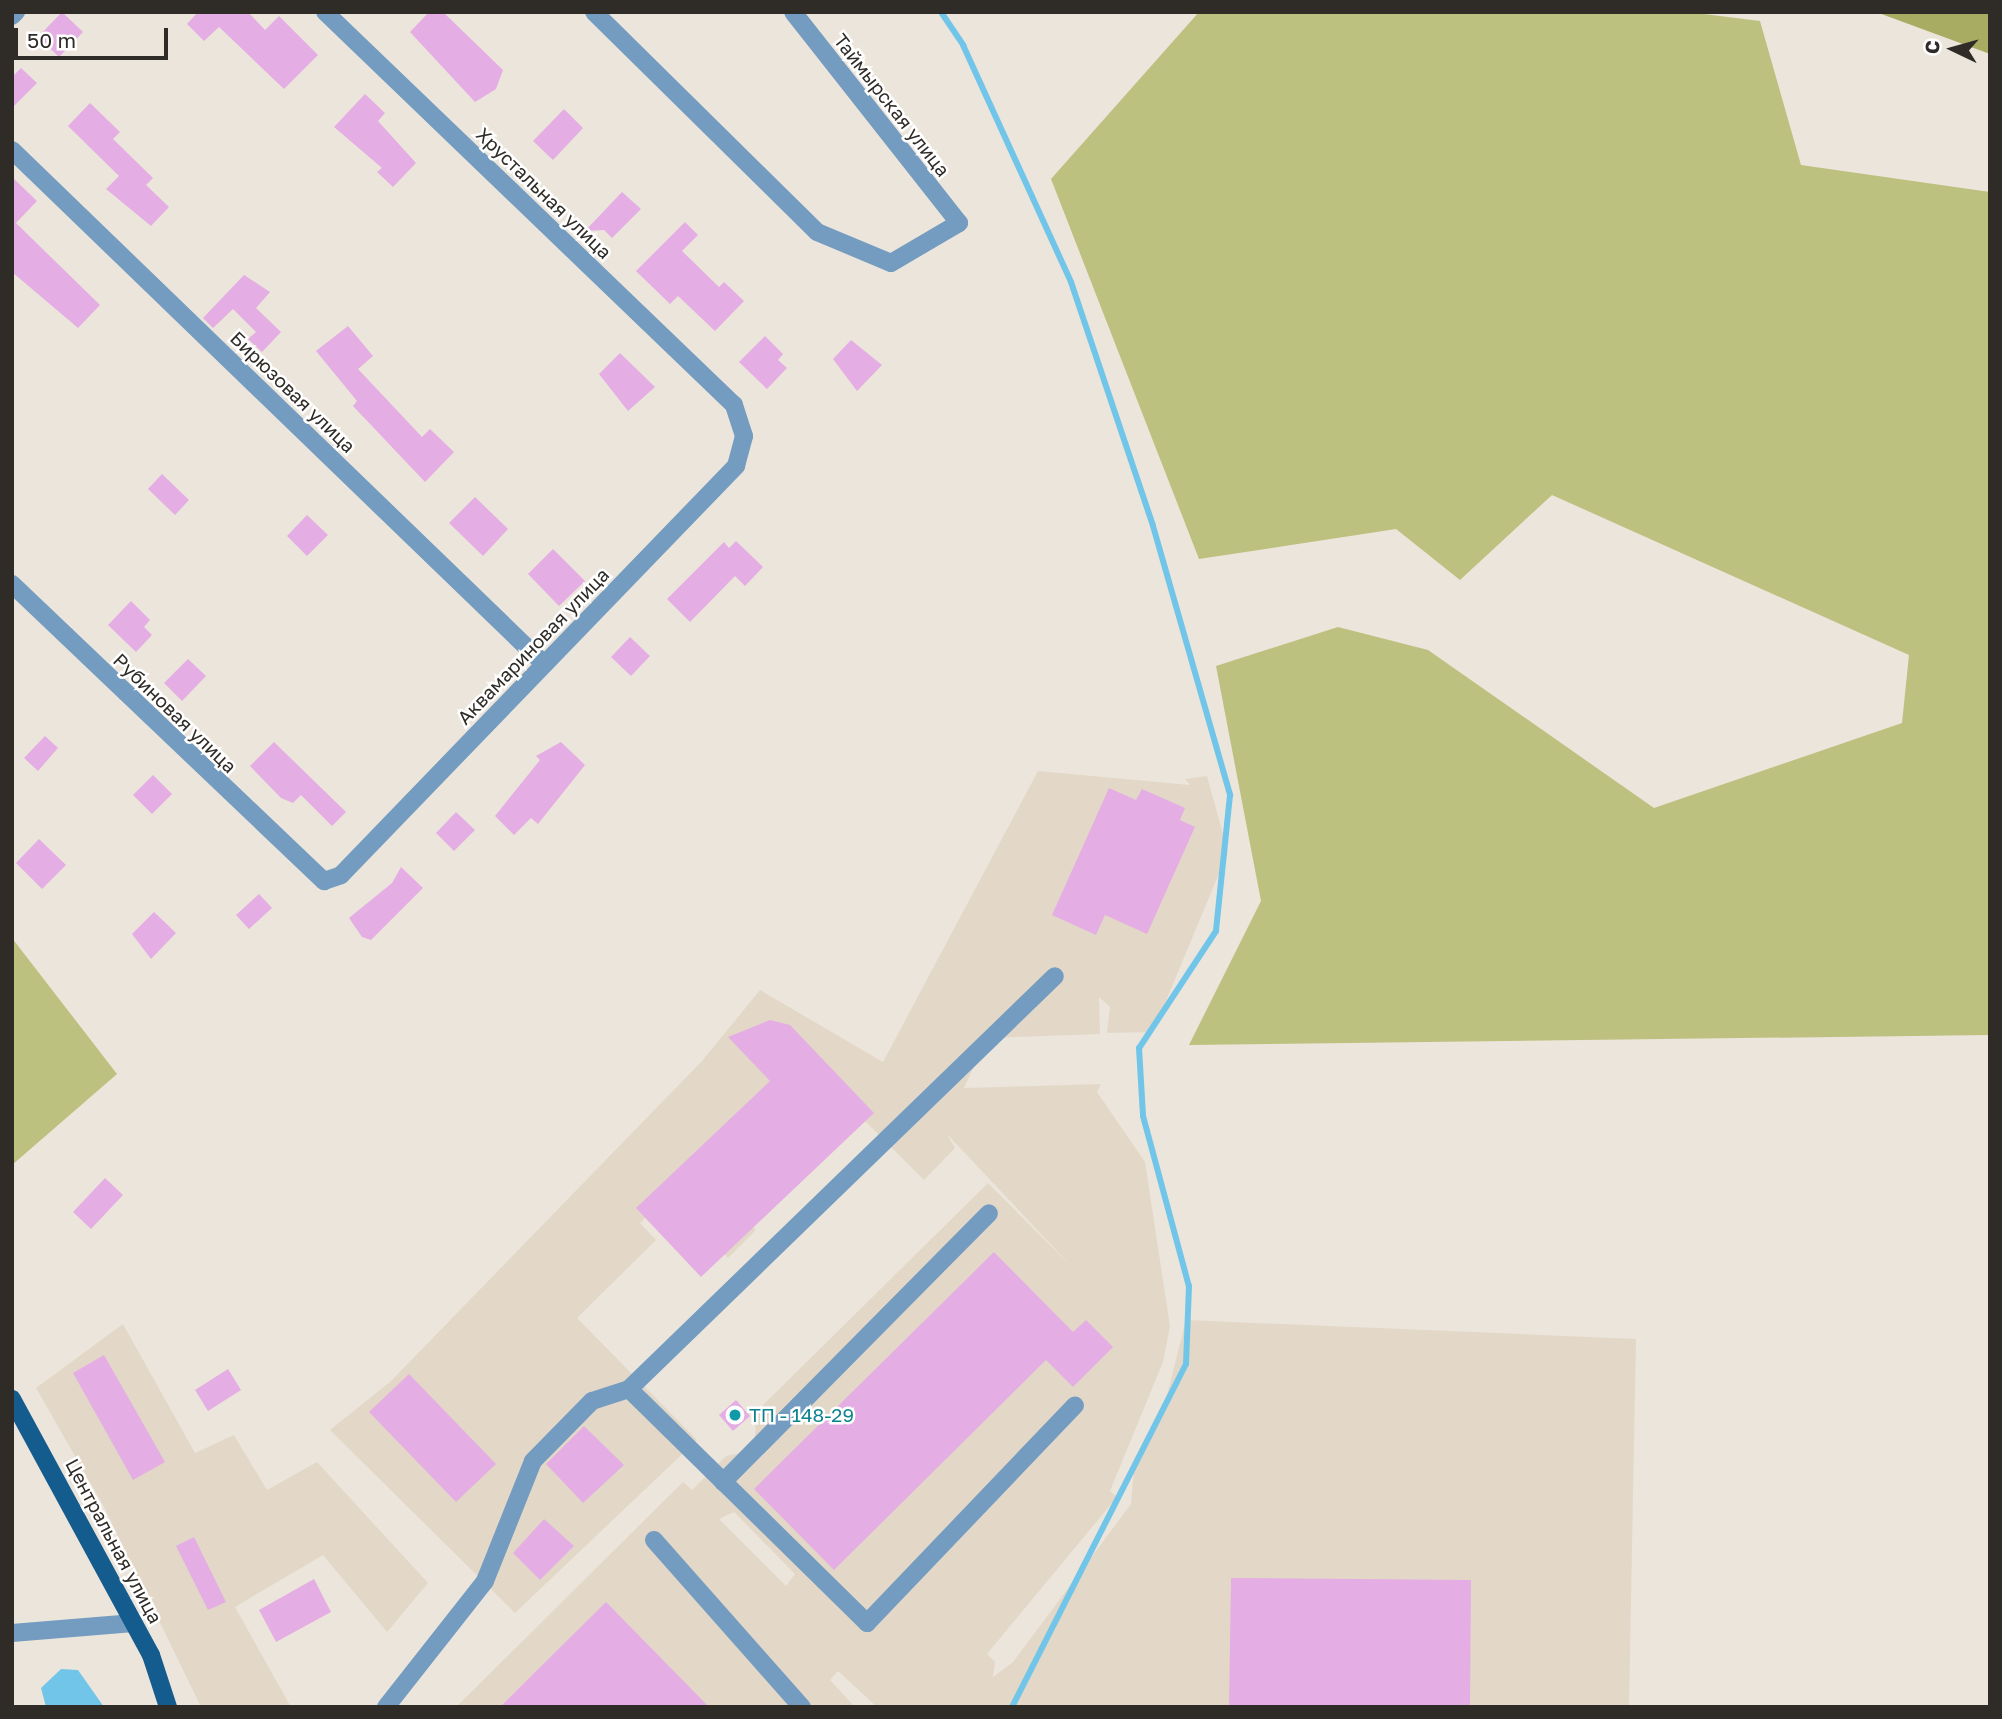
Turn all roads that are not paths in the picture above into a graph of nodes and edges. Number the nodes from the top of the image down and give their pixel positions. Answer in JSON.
{"nodes":[{"id":1,"x":325,"y":12,"type":"edge"},
{"id":2,"x":594,"y":12,"type":"edge"},
{"id":3,"x":793,"y":12,"type":"edge"},
{"id":4,"x":12,"y":150,"type":"edge"},
{"id":5,"x":734,"y":405,"type":"joint"},
{"id":6,"x":12,"y":584,"type":"edge"},
{"id":7,"x":544,"y":664,"type":"junction"},
{"id":8,"x":309,"y":872,"type":"joint"},
{"id":9,"x":1055,"y":976,"type":"dead end"},
{"id":10,"x":989,"y":1213,"type":"dead end"},
{"id":11,"x":629,"y":1389,"type":"junction"},
{"id":12,"x":12,"y":1399,"type":"edge"},
{"id":13,"x":1075,"y":1405,"type":"dead end"},
{"id":14,"x":723,"y":1482,"type":"junction"},
{"id":15,"x":654,"y":1540,"type":"dead end"},
{"id":16,"x":134,"y":1623,"type":"junction"},
{"id":17,"x":12,"y":1633,"type":"edge"},
{"id":18,"x":168,"y":1707,"type":"edge"},
{"id":19,"x":386,"y":1707,"type":"edge"},
{"id":20,"x":802,"y":1707,"type":"edge"}],
"edges":[{"from":1,"to":5,"type":"street","name":"Хрустальная улица"},
{"from":2,"to":3,"type":"street","name":"Таймырская улица"},
{"from":4,"to":7,"type":"street","name":"Бирюзовая улица"},
{"from":5,"to":7,"type":"street","name":"Аквамариновая улица"},
{"from":6,"to":8,"type":"street","name":"Рубиновая улица"},
{"from":7,"to":8,"type":"street","name":"Аквамариновая улица"},
{"from":9,"to":11,"type":"street"},
{"from":10,"to":14,"type":"street"},
{"from":11,"to":14,"type":"street"},
{"from":11,"to":19,"type":"street"},
{"from":12,"to":16,"type":"main road","name":"Центральная улица"},
{"from":13,"to":14,"type":"street"},
{"from":15,"to":20,"type":"street"},
{"from":16,"to":17,"type":"street"},
{"from":16,"to":18,"type":"main road","name":"Центральная улица"}]}
